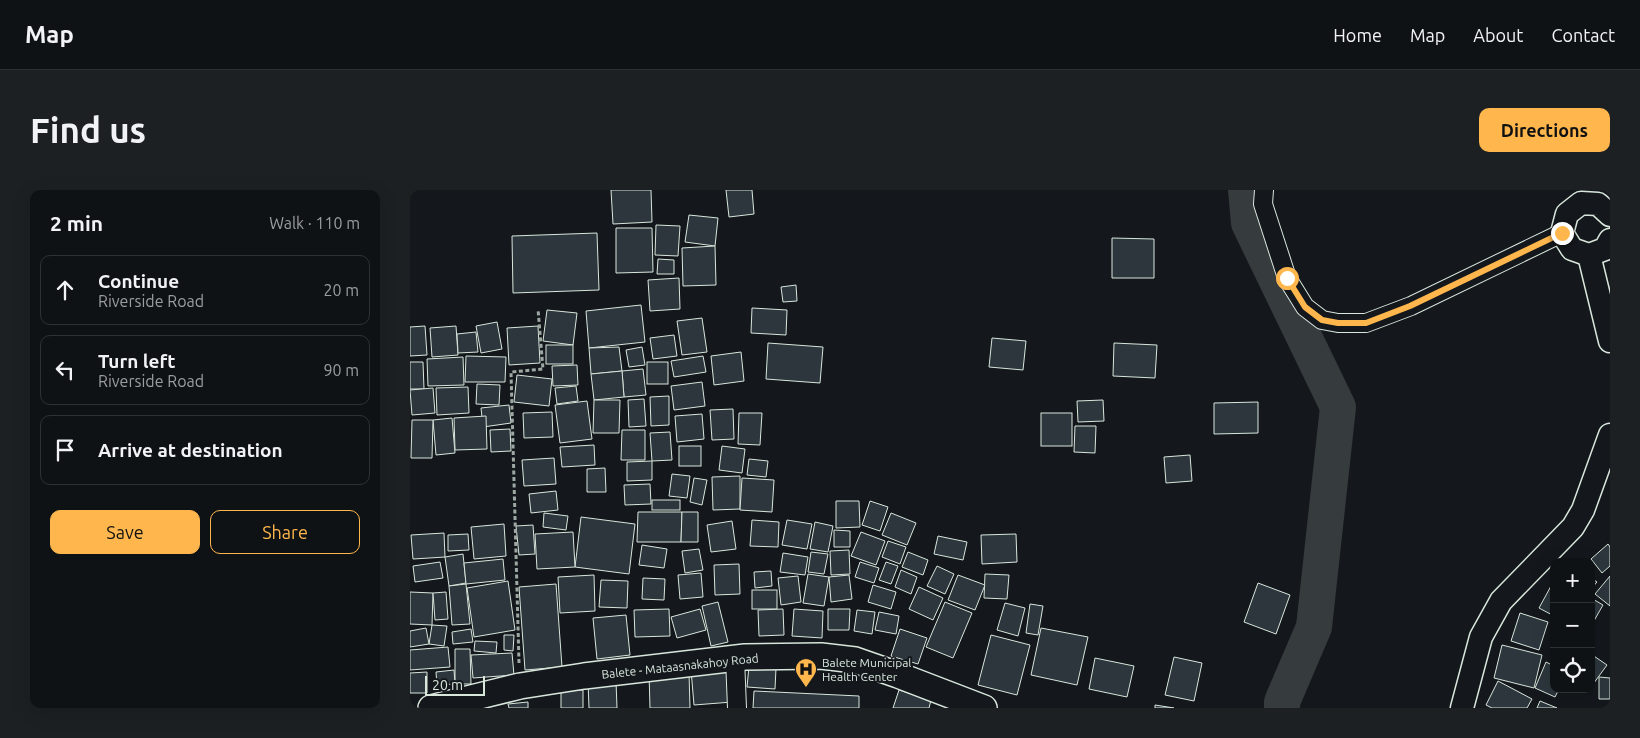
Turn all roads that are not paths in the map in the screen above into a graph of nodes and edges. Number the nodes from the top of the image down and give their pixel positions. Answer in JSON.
{"nodes":[{"id":1,"x":1264,"y":190,"type":"edge"},
{"id":2,"x":1579,"y":197,"type":"edge"},
{"id":3,"x":1610,"y":215,"type":"edge"},
{"id":4,"x":1562,"y":233,"type":"junction"},
{"id":5,"x":1610,"y":240,"type":"edge"},
{"id":6,"x":1589,"y":255,"type":"junction"},
{"id":7,"x":1610,"y":341,"type":"edge"},
{"id":8,"x":1610,"y":435,"type":"edge"},
{"id":9,"x":735,"y":658,"type":"junction"},
{"id":10,"x":431,"y":708,"type":"edge"},
{"id":11,"x":737,"y":708,"type":"edge"},
{"id":12,"x":984,"y":708,"type":"edge"},
{"id":13,"x":1462,"y":708,"type":"edge"}],
"edges":[{"from":1,"to":4,"type":"street"},
{"from":2,"to":3,"type":"street"},
{"from":2,"to":4,"type":"street"},
{"from":4,"to":6,"type":"street"},
{"from":5,"to":6,"type":"street"},
{"from":6,"to":7,"type":"street"},
{"from":8,"to":13,"type":"street"},
{"from":9,"to":10,"type":"main road","name":"Balete - Mataasnakahoy Road"},
{"from":9,"to":11,"type":"street"},
{"from":9,"to":12,"type":"main road","name":"Balete - Mataasnakahoy Road"}]}
